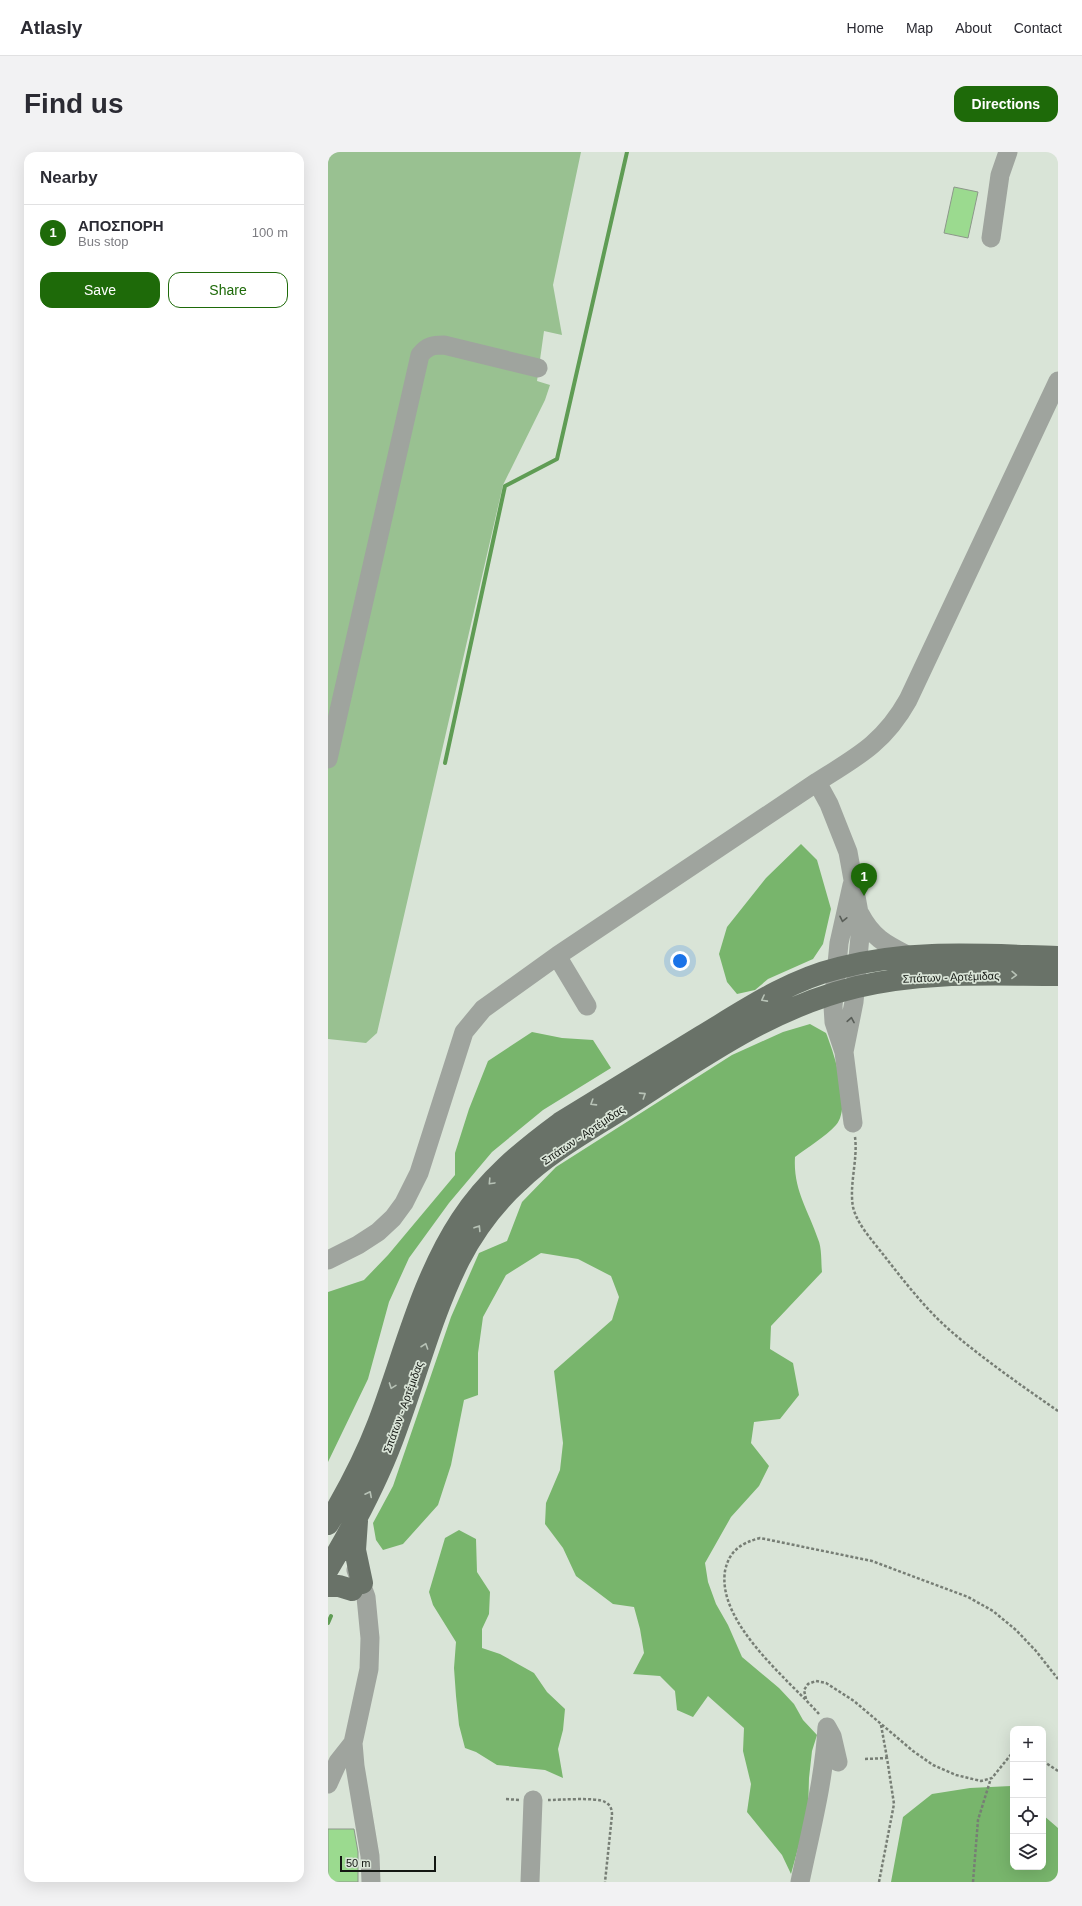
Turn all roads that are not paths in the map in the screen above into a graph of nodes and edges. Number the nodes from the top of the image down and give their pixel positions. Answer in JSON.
{"nodes":[{"id":1,"x":1008,"y":152,"type":"edge"},
{"id":2,"x":991,"y":238,"type":"dead end"},
{"id":3,"x":538,"y":368,"type":"dead end"},
{"id":4,"x":1058,"y":381,"type":"edge"},
{"id":5,"x":328,"y":759,"type":"edge"},
{"id":6,"x":817,"y":782,"type":"junction"},
{"id":7,"x":853,"y":881,"type":"junction"},
{"id":8,"x":859,"y":913,"type":"junction"},
{"id":9,"x":907,"y":955,"type":"junction"},
{"id":10,"x":557,"y":956,"type":"junction"},
{"id":11,"x":1058,"y":957,"type":"edge"},
{"id":12,"x":858,"y":963,"type":"junction"},
{"id":13,"x":837,"y":968,"type":"junction"},
{"id":14,"x":1058,"y":975,"type":"edge"},
{"id":15,"x":856,"y":988,"type":"junction"},
{"id":16,"x":834,"y":994,"type":"junction"},
{"id":17,"x":587,"y":1006,"type":"dead end"},
{"id":18,"x":844,"y":1052,"type":"junction"},
{"id":19,"x":853,"y":1123,"type":"road end"},
{"id":20,"x":328,"y":1260,"type":"edge"},
{"id":21,"x":357,"y":1516,"type":"junction"},
{"id":22,"x":328,"y":1524,"type":"edge"},
{"id":23,"x":330,"y":1565,"type":"edge"},
{"id":24,"x":357,"y":1587,"type":"junction"},
{"id":25,"x":352,"y":1743,"type":"junction"},
{"id":26,"x":838,"y":1762,"type":"dead end"},
{"id":27,"x":328,"y":1784,"type":"edge"},
{"id":28,"x":533,"y":1800,"type":"road end"},
{"id":29,"x":371,"y":1882,"type":"edge"},
{"id":30,"x":530,"y":1882,"type":"edge"},
{"id":31,"x":800,"y":1882,"type":"edge"}],
"edges":[{"from":1,"to":2,"type":"street"},
{"from":3,"to":5,"type":"street"},
{"from":4,"to":6,"type":"street"},
{"from":6,"to":7,"type":"street"},
{"from":6,"to":10,"type":"street"},
{"from":7,"to":8,"type":"street"},
{"from":7,"to":13,"type":"street","one_way":true},
{"from":8,"to":9,"type":"street"},
{"from":8,"to":12,"type":"street"},
{"from":9,"to":11,"type":"main road","name":"Σπάτων - Αρτέμιδας"},
{"from":9,"to":12,"type":"main road","name":"Σπάτων - Αρτέμιδας"},
{"from":10,"to":17,"type":"street"},
{"from":10,"to":20,"type":"street"},
{"from":12,"to":13,"type":"main road","name":"Σπάτων - Αρτέμιδας"},
{"from":12,"to":15,"type":"street"},
{"from":13,"to":16,"type":"street"},
{"from":13,"to":22,"type":"main road","name":"Σπάτων - Αρτέμιδας","one_way":true},
{"from":15,"to":14,"type":"main road","name":"Σπάτων - Αρτέμιδας","one_way":true},
{"from":15,"to":16,"type":"main road","name":"Σπάτων - Αρτέμιδας"},
{"from":18,"to":15,"type":"street","one_way":true},
{"from":16,"to":18,"type":"street"},
{"from":21,"to":16,"type":"main road","name":"Σπάτων - Αρτέμιδας","one_way":true},
{"from":18,"to":19,"type":"street"},
{"from":21,"to":23,"type":"main road","name":"Σπάτων - Αρτέμιδας"},
{"from":21,"to":24,"type":"main road"},
{"from":23,"to":24,"type":"main road"},
{"from":23,"to":24,"type":"street"},
{"from":24,"to":25,"type":"street"},
{"from":25,"to":27,"type":"street"},
{"from":25,"to":29,"type":"street"},
{"from":26,"to":31,"type":"street"},
{"from":28,"to":30,"type":"street"}]}
